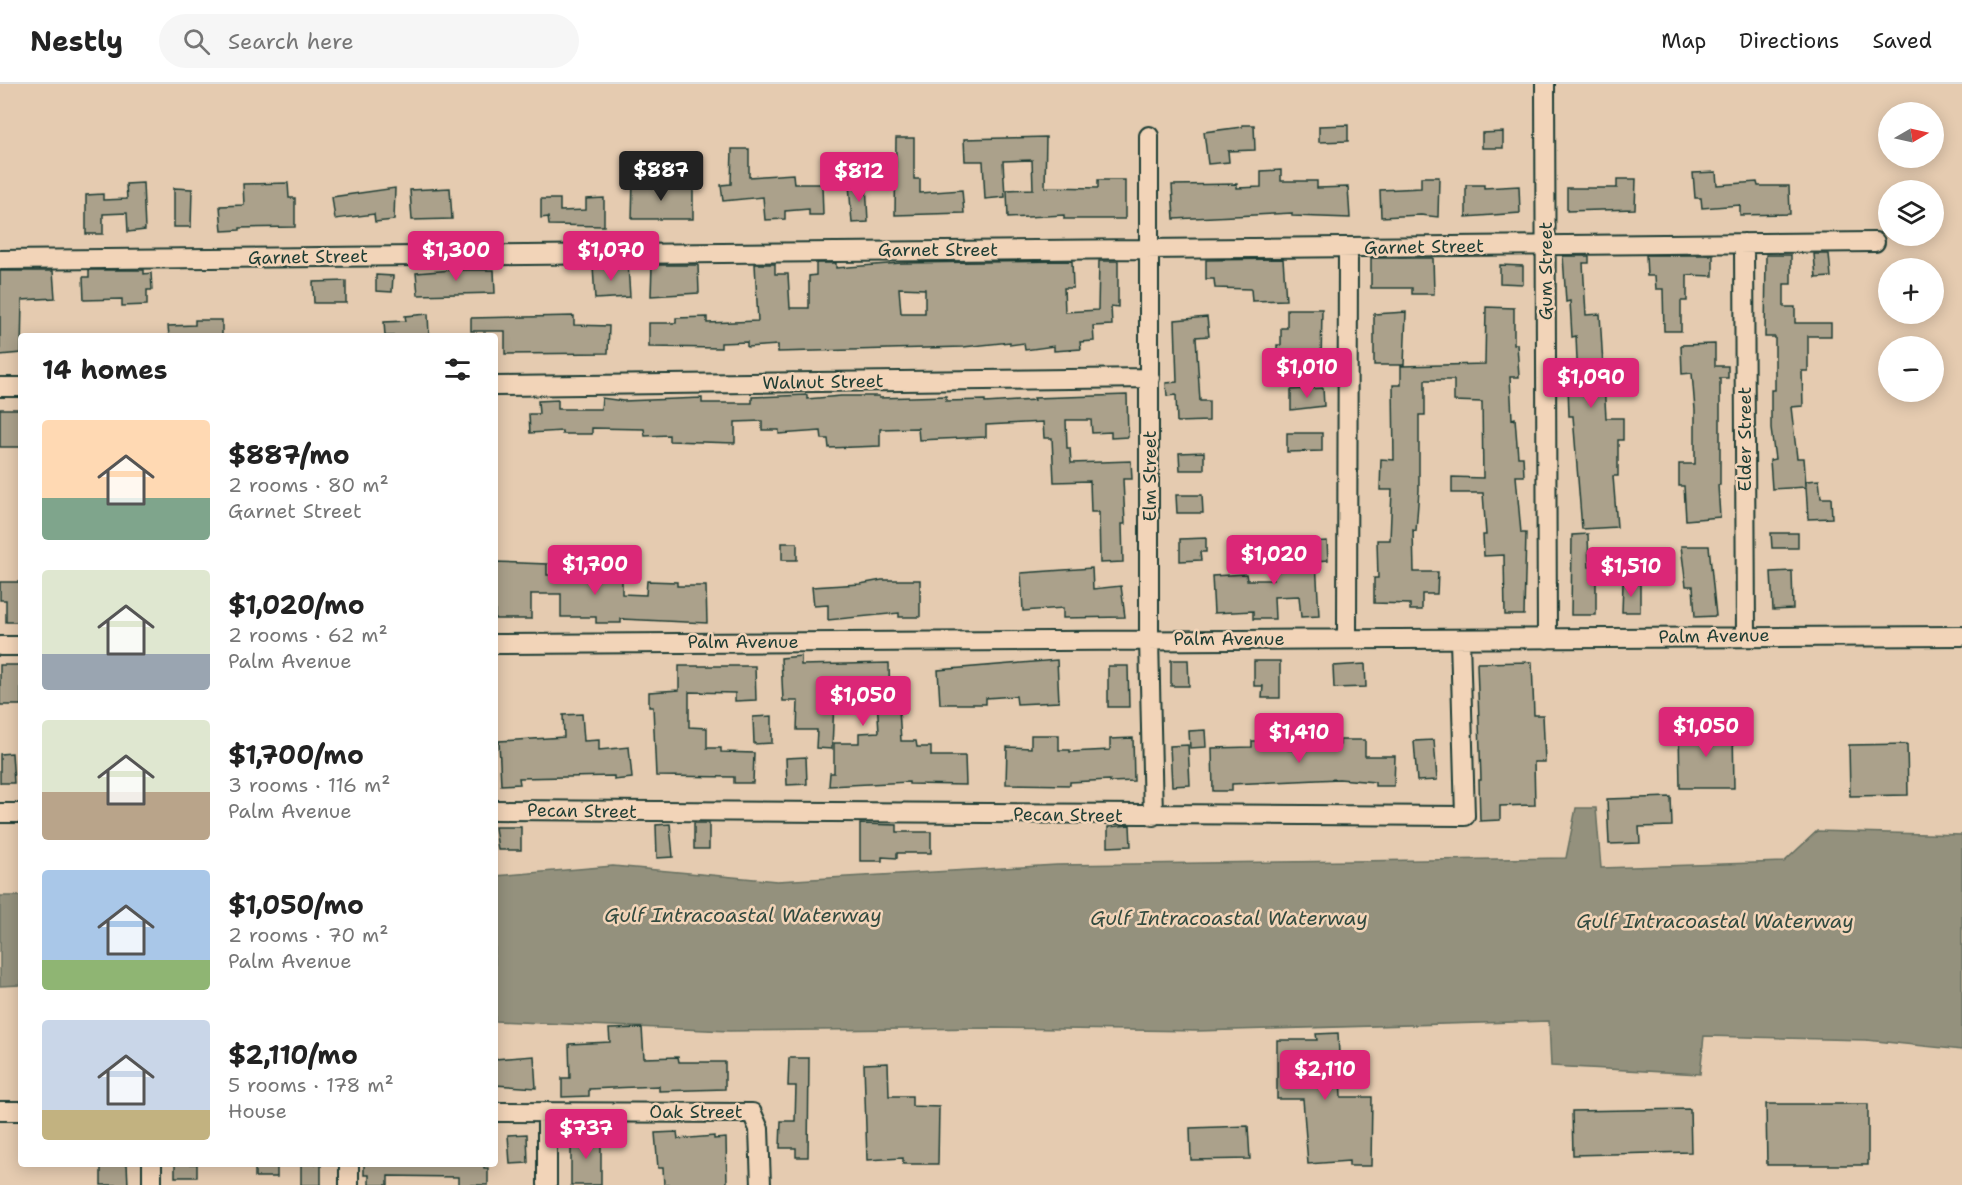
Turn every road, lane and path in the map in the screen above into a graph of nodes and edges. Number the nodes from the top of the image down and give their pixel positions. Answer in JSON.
{"nodes":[{"id":1,"x":1545,"y":84,"type":"edge"},
{"id":2,"x":1149,"y":136,"type":"dead end"},
{"id":3,"x":1875,"y":242,"type":"dead end"},
{"id":4,"x":1744,"y":243,"type":"junction"},
{"id":5,"x":1546,"y":245,"type":"junction"},
{"id":6,"x":1348,"y":248,"type":"junction"},
{"id":7,"x":1150,"y":249,"type":"junction"},
{"id":8,"x":0,"y":260,"type":"edge"},
{"id":9,"x":1150,"y":378,"type":"junction"},
{"id":10,"x":498,"y":386,"type":"edge"},
{"id":11,"x":0,"y":387,"type":"edge"},
{"id":12,"x":18,"y":387,"type":"edge"},
{"id":13,"x":1746,"y":636,"type":"junction"},
{"id":14,"x":1962,"y":636,"type":"edge"},
{"id":15,"x":1149,"y":639,"type":"junction"},
{"id":16,"x":1347,"y":639,"type":"junction"},
{"id":17,"x":1460,"y":639,"type":"junction"},
{"id":18,"x":1548,"y":639,"type":"junction"},
{"id":19,"x":498,"y":644,"type":"edge"},
{"id":20,"x":0,"y":646,"type":"edge"},
{"id":21,"x":18,"y":646,"type":"edge"},
{"id":22,"x":498,"y":810,"type":"edge"},
{"id":23,"x":0,"y":813,"type":"edge"},
{"id":24,"x":18,"y":813,"type":"edge"},
{"id":25,"x":1153,"y":816,"type":"junction"},
{"id":26,"x":0,"y":1111,"type":"edge"},
{"id":27,"x":18,"y":1111,"type":"edge"},
{"id":28,"x":498,"y":1112,"type":"edge"},
{"id":29,"x":547,"y":1112,"type":"junction"},
{"id":30,"x":152,"y":1167,"type":"edge"},
{"id":31,"x":349,"y":1167,"type":"edge"},
{"id":32,"x":152,"y":1185,"type":"edge"},
{"id":33,"x":349,"y":1185,"type":"edge"},
{"id":34,"x":547,"y":1185,"type":"edge"},
{"id":35,"x":761,"y":1185,"type":"edge"}],
"edges":[{"from":1,"to":5,"type":"street","name":"Gum Street"},
{"from":2,"to":7,"type":"street","name":"Elm Street"},
{"from":3,"to":4,"type":"street","name":"Garnet Street"},
{"from":4,"to":5,"type":"street","name":"Garnet Street"},
{"from":4,"to":13,"type":"street","name":"Elder Street"},
{"from":5,"to":6,"type":"street","name":"Garnet Street"},
{"from":5,"to":18,"type":"street","name":"Gum Street"},
{"from":6,"to":7,"type":"street","name":"Garnet Street"},
{"from":6,"to":16,"type":"street"},
{"from":7,"to":8,"type":"street","name":"Garnet Street"},
{"from":7,"to":9,"type":"street","name":"Elm Street"},
{"from":9,"to":10,"type":"street","name":"Walnut Street"},
{"from":9,"to":15,"type":"street","name":"Elm Street"},
{"from":11,"to":12,"type":"street"},
{"from":13,"to":14,"type":"street","name":"Palm Avenue"},
{"from":13,"to":18,"type":"street","name":"Palm Avenue"},
{"from":15,"to":16,"type":"street","name":"Palm Avenue"},
{"from":15,"to":19,"type":"street","name":"Palm Avenue"},
{"from":15,"to":25,"type":"street","name":"Elm Street"},
{"from":16,"to":17,"type":"street","name":"Palm Avenue"},
{"from":17,"to":18,"type":"street","name":"Palm Avenue"},
{"from":17,"to":25,"type":"street","name":"Pecan Street"},
{"from":20,"to":21,"type":"street"},
{"from":22,"to":25,"type":"street","name":"Pecan Street"},
{"from":23,"to":24,"type":"street"},
{"from":26,"to":27,"type":"street"},
{"from":28,"to":29,"type":"street","name":"Oak Street"},
{"from":29,"to":34,"type":"street"},
{"from":29,"to":35,"type":"street","name":"Oak Street"},
{"from":30,"to":32,"type":"street"},
{"from":31,"to":33,"type":"street"}]}
